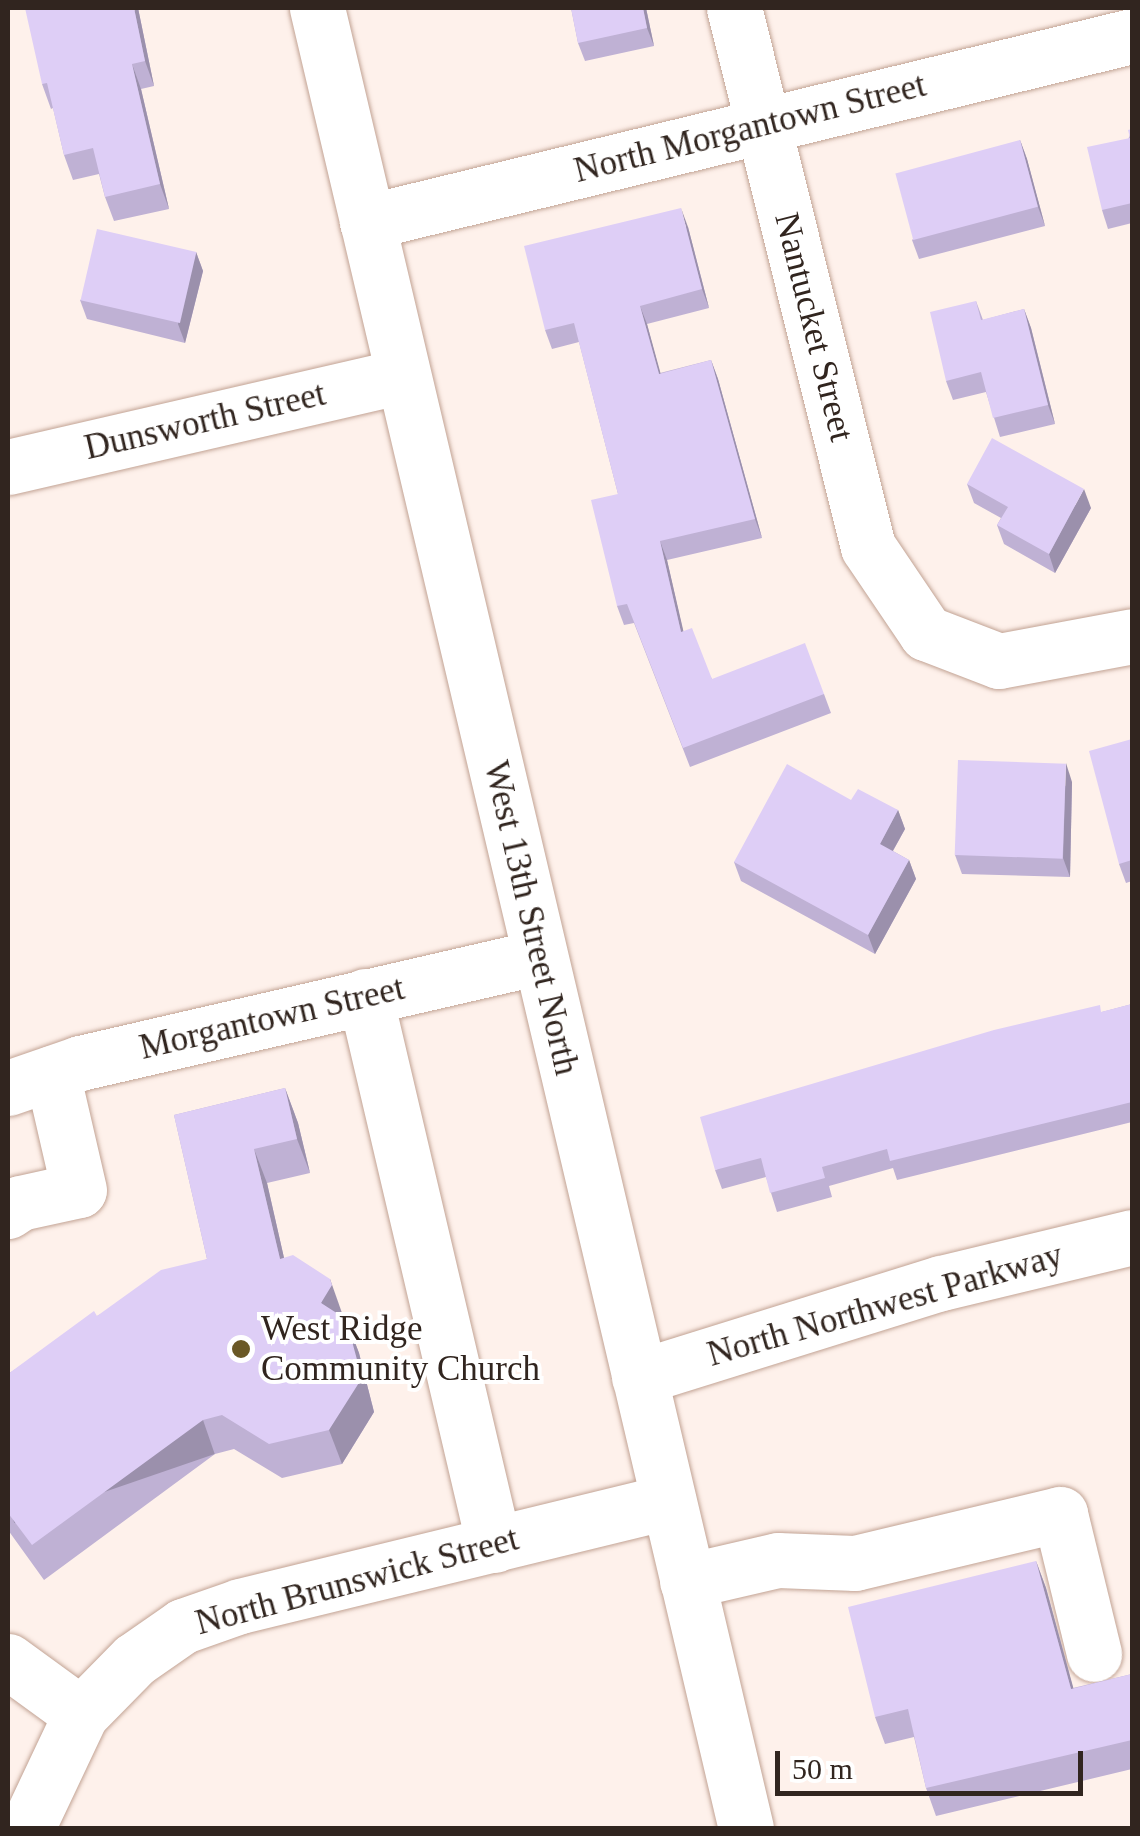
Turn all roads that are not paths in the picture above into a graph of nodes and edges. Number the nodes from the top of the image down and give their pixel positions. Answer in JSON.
{"nodes":[{"id":1,"x":317,"y":8,"type":"edge"},
{"id":2,"x":734,"y":8,"type":"edge"},
{"id":3,"x":1132,"y":36,"type":"edge"},
{"id":4,"x":764,"y":125,"type":"junction"},
{"id":5,"x":367,"y":222,"type":"junction"},
{"id":6,"x":403,"y":376,"type":"junction"},
{"id":7,"x":9,"y":459,"type":"edge"},
{"id":8,"x":1132,"y":636,"type":"edge"},
{"id":9,"x":540,"y":957,"type":"junction"},
{"id":10,"x":365,"y":996,"type":"junction"},
{"id":11,"x":30,"y":1080,"type":"edge"},
{"id":12,"x":8,"y":1211,"type":"edge"},
{"id":13,"x":1132,"y":1236,"type":"edge"},
{"id":14,"x":639,"y":1377,"type":"junction"},
{"id":15,"x":668,"y":1502,"type":"junction"},
{"id":16,"x":494,"y":1545,"type":"junction"},
{"id":17,"x":687,"y":1581,"type":"junction"},
{"id":18,"x":1094,"y":1654,"type":"dead end"},
{"id":19,"x":8,"y":1661,"type":"edge"},
{"id":20,"x":81,"y":1714,"type":"junction"},
{"id":21,"x":27,"y":1828,"type":"edge"},
{"id":22,"x":746,"y":1828,"type":"edge"}],
"edges":[{"from":1,"to":5,"type":"street","name":"West 13th Street North"},
{"from":2,"to":4,"type":"street","name":"Nantucket Street"},
{"from":3,"to":4,"type":"street","name":"North Morgantown Street"},
{"from":4,"to":5,"type":"street","name":"North Morgantown Street"},
{"from":4,"to":8,"type":"street","name":"Nantucket Street"},
{"from":5,"to":6,"type":"street","name":"West 13th Street North"},
{"from":6,"to":7,"type":"street","name":"Dunsworth Street"},
{"from":6,"to":9,"type":"street","name":"West 13th Street North"},
{"from":9,"to":10,"type":"street","name":"Morgantown Street"},
{"from":9,"to":14,"type":"street","name":"West 13th Street North"},
{"from":10,"to":11,"type":"street","name":"Morgantown Street"},
{"from":10,"to":16,"type":"street"},
{"from":11,"to":12,"type":"street"},
{"from":13,"to":14,"type":"street","name":"North Northwest Parkway"},
{"from":14,"to":15,"type":"street","name":"West 13th Street North"},
{"from":15,"to":16,"type":"street","name":"North Brunswick Street"},
{"from":15,"to":17,"type":"street","name":"West 13th Street North"},
{"from":16,"to":20,"type":"street","name":"North Brunswick Street"},
{"from":17,"to":18,"type":"street"},
{"from":17,"to":22,"type":"street","name":"West 13th Street North"},
{"from":19,"to":20,"type":"street"},
{"from":20,"to":21,"type":"street","name":"North Brunswick Street"}]}
